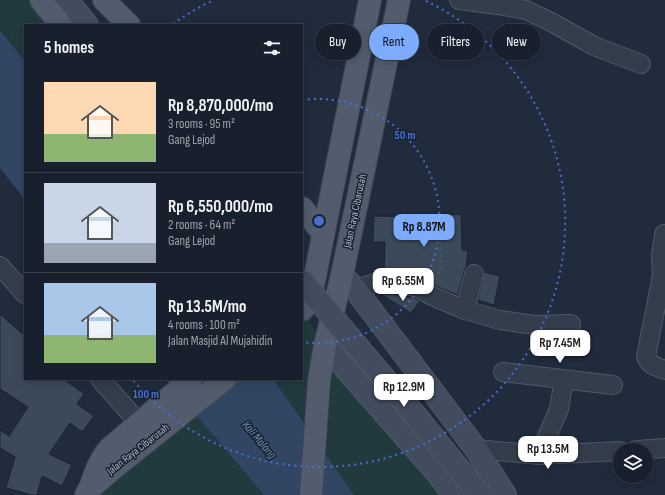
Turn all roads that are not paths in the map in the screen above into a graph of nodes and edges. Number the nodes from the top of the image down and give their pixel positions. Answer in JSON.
{"nodes":[{"id":1,"x":41,"y":0,"type":"edge"},
{"id":2,"x":68,"y":0,"type":"edge"},
{"id":3,"x":104,"y":0,"type":"edge"},
{"id":4,"x":370,"y":0,"type":"edge"},
{"id":5,"x":399,"y":0,"type":"edge"},
{"id":6,"x":459,"y":0,"type":"edge"},
{"id":7,"x":60,"y":24,"type":"edge"},
{"id":8,"x":86,"y":24,"type":"edge"},
{"id":9,"x":128,"y":24,"type":"edge"},
{"id":10,"x":641,"y":64,"type":"dead end"},
{"id":11,"x":303,"y":210,"type":"edge"},
{"id":12,"x":664,"y":234,"type":"dead end"},
{"id":13,"x":321,"y":243,"type":"junction"},
{"id":14,"x":0,"y":266,"type":"edge"},
{"id":15,"x":474,"y":274,"type":"dead end"},
{"id":16,"x":303,"y":279,"type":"edge"},
{"id":17,"x":303,"y":281,"type":"edge"},
{"id":18,"x":349,"y":282,"type":"junction"},
{"id":19,"x":24,"y":293,"type":"edge"},
{"id":20,"x":303,"y":309,"type":"edge"},
{"id":21,"x":465,"y":310,"type":"junction"},
{"id":22,"x":571,"y":324,"type":"dead end"},
{"id":23,"x":324,"y":345,"type":"junction"},
{"id":24,"x":665,"y":370,"type":"edge"},
{"id":25,"x":503,"y":372,"type":"dead end"},
{"id":26,"x":564,"y":379,"type":"junction"},
{"id":27,"x":101,"y":380,"type":"edge"},
{"id":28,"x":190,"y":380,"type":"edge"},
{"id":29,"x":224,"y":380,"type":"edge"},
{"id":30,"x":613,"y":385,"type":"dead end"},
{"id":31,"x":139,"y":423,"type":"junction"},
{"id":32,"x":665,"y":448,"type":"edge"},
{"id":33,"x":476,"y":449,"type":"junction"},
{"id":34,"x":653,"y":449,"type":"edge"},
{"id":35,"x":613,"y":451,"type":"edge"},
{"id":36,"x":539,"y":455,"type":"junction"},
{"id":37,"x":439,"y":475,"type":"junction"},
{"id":38,"x":88,"y":492,"type":"edge"},
{"id":39,"x":311,"y":495,"type":"edge"},
{"id":40,"x":454,"y":495,"type":"edge"},
{"id":41,"x":480,"y":495,"type":"edge"},
{"id":42,"x":505,"y":495,"type":"edge"}],
"edges":[{"from":1,"to":7,"type":"main road"},
{"from":2,"to":8,"type":"main road"},
{"from":3,"to":9,"type":"main road"},
{"from":4,"to":13,"type":"main road"},
{"from":5,"to":18,"type":"main road","name":"Jalan Raya Cibarusah"},
{"from":6,"to":10,"type":"street"},
{"from":11,"to":13,"type":"main road"},
{"from":12,"to":24,"type":"street"},
{"from":13,"to":16,"type":"main road"},
{"from":13,"to":20,"type":"main road"},
{"from":14,"to":19,"type":"street"},
{"from":15,"to":21,"type":"street"},
{"from":17,"to":41,"type":"main road","bridge":true},
{"from":18,"to":21,"type":"street"},
{"from":18,"to":23,"type":"main road","name":"Jalan Raya Cibarusah"},
{"from":18,"to":33,"type":"main road"},
{"from":21,"to":22,"type":"street"},
{"from":23,"to":37,"type":"main road"},
{"from":23,"to":39,"type":"main road","name":"Jalan Raya Cibarusah"},
{"from":25,"to":26,"type":"street"},
{"from":26,"to":30,"type":"street"},
{"from":26,"to":36,"type":"street"},
{"from":27,"to":31,"type":"street"},
{"from":28,"to":31,"type":"main road","name":"Jalan Raya Cibarusah"},
{"from":29,"to":38,"type":"main road","name":"Jalan Raya Cibarusah"},
{"from":31,"to":38,"type":"main road","name":"Jalan Raya Cibarusah"},
{"from":32,"to":34,"type":"street"},
{"from":33,"to":36,"type":"street"},
{"from":33,"to":37,"type":"main road"},
{"from":33,"to":42,"type":"main road"},
{"from":35,"to":36,"type":"street"},
{"from":37,"to":40,"type":"main road"}]}
